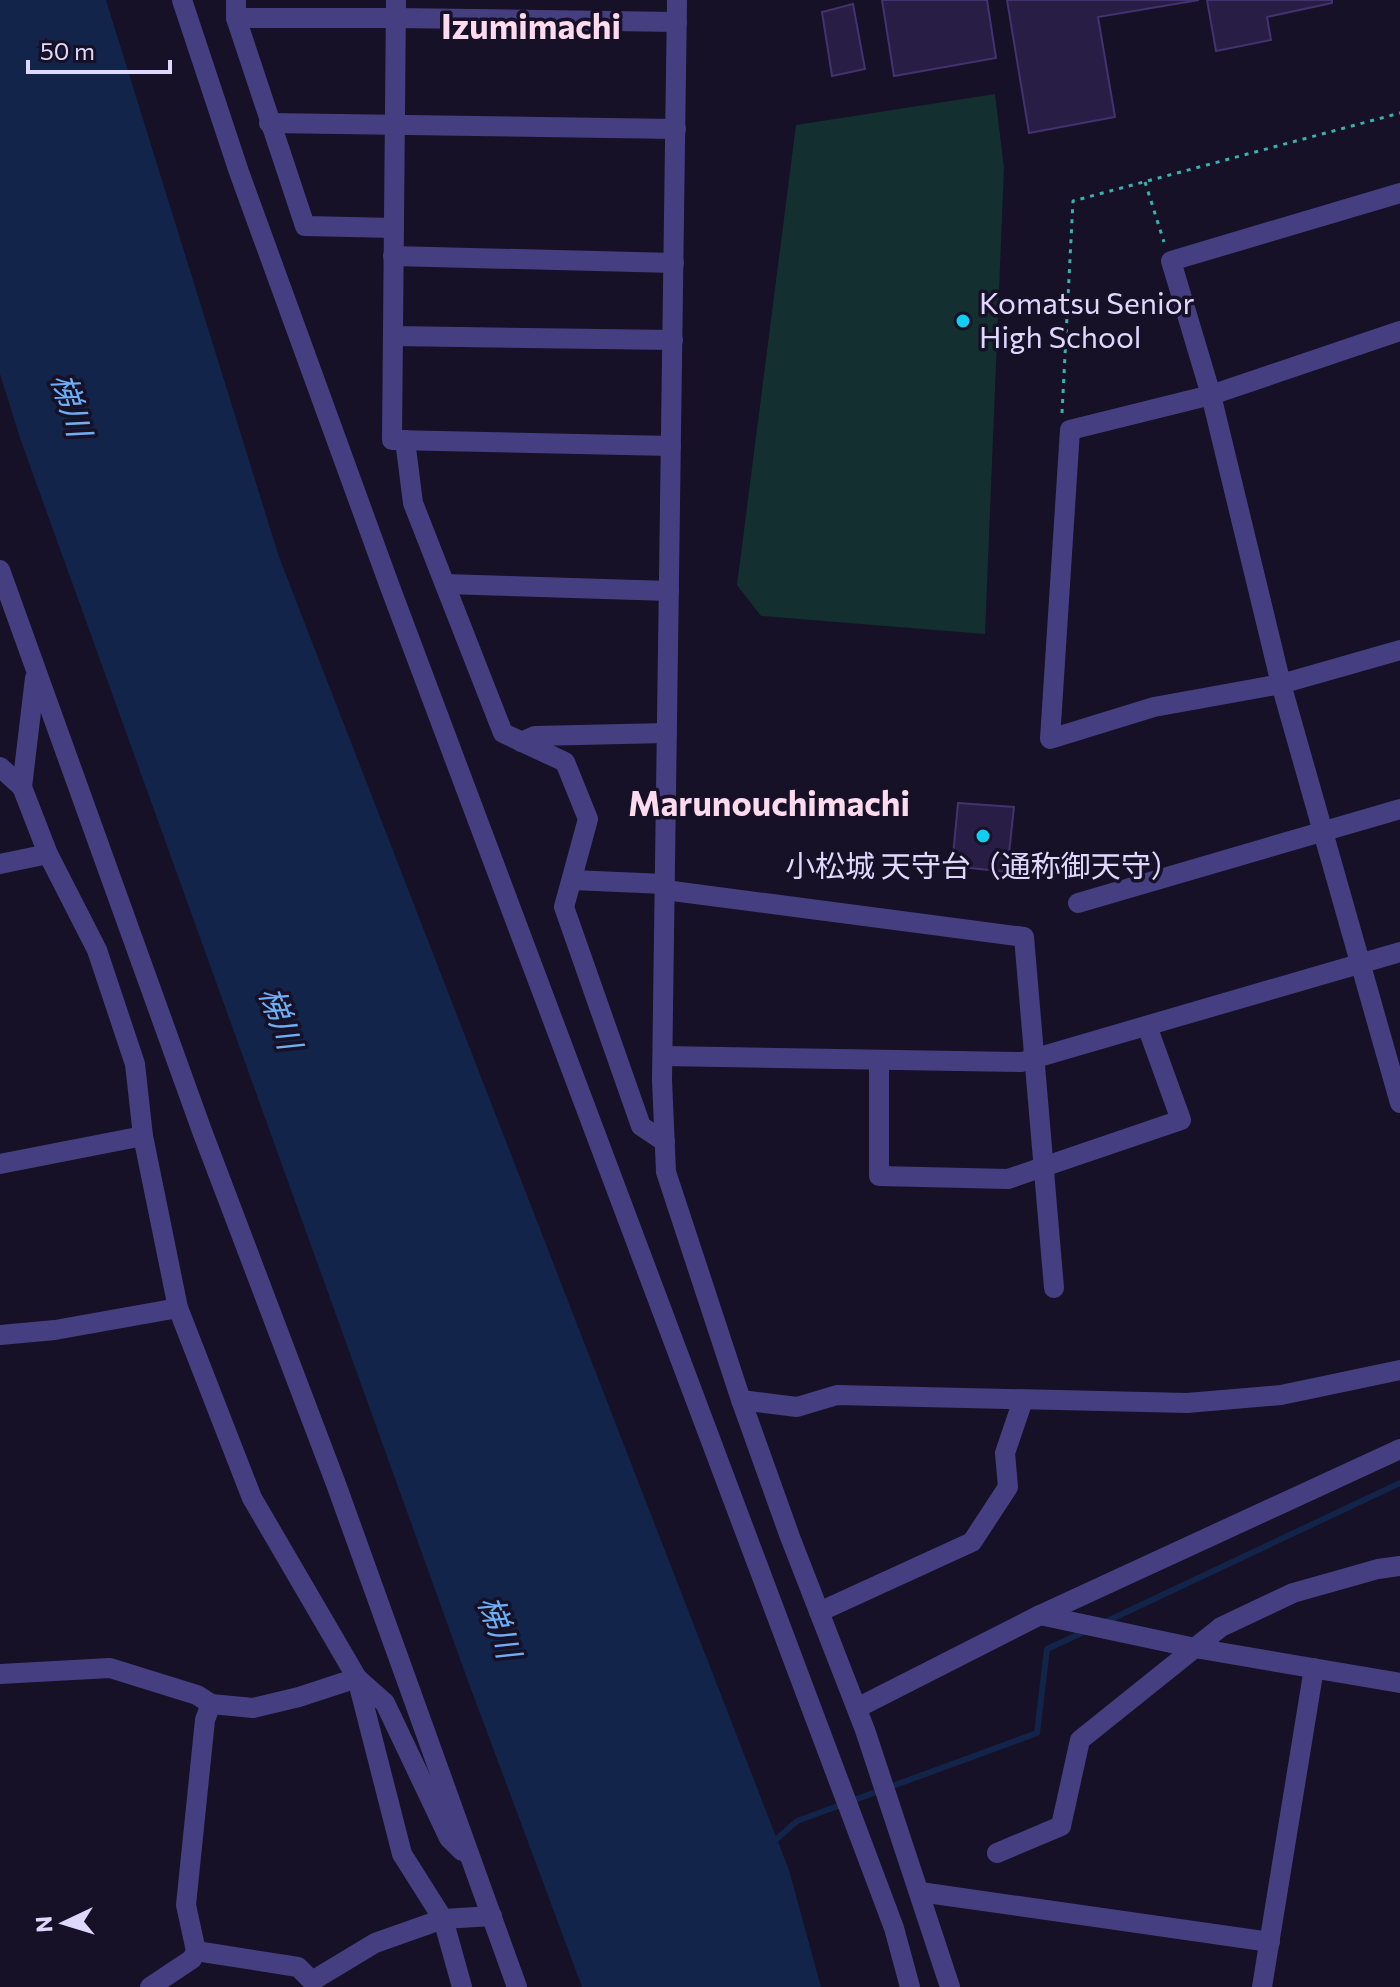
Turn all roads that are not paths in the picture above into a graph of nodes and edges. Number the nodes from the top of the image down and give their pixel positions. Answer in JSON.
{"nodes":[{"id":1,"x":182,"y":0,"type":"edge"},
{"id":2,"x":677,"y":0,"type":"edge"},
{"id":3,"x":236,"y":9,"type":"edge"},
{"id":4,"x":396,"y":9,"type":"edge"},
{"id":5,"x":677,"y":22,"type":"junction"},
{"id":6,"x":269,"y":123,"type":"junction"},
{"id":7,"x":395,"y":125,"type":"junction"},
{"id":8,"x":676,"y":129,"type":"junction"},
{"id":9,"x":1400,"y":193,"type":"edge"},
{"id":10,"x":394,"y":228,"type":"junction"},
{"id":11,"x":393,"y":256,"type":"junction"},
{"id":12,"x":674,"y":263,"type":"junction"},
{"id":13,"x":1400,"y":331,"type":"edge"},
{"id":14,"x":393,"y":336,"type":"junction"},
{"id":15,"x":673,"y":340,"type":"junction"},
{"id":16,"x":1211,"y":395,"type":"junction"},
{"id":17,"x":405,"y":440,"type":"junction"},
{"id":18,"x":671,"y":446,"type":"junction"},
{"id":19,"x":0,"y":570,"type":"edge"},
{"id":20,"x":445,"y":584,"type":"junction"},
{"id":21,"x":669,"y":591,"type":"junction"},
{"id":22,"x":1400,"y":650,"type":"edge"},
{"id":23,"x":35,"y":674,"type":"junction"},
{"id":24,"x":1281,"y":684,"type":"junction"},
{"id":25,"x":667,"y":733,"type":"junction"},
{"id":26,"x":521,"y":742,"type":"junction"},
{"id":27,"x":0,"y":767,"type":"edge"},
{"id":28,"x":22,"y":787,"type":"junction"},
{"id":29,"x":1400,"y":809,"type":"edge"},
{"id":30,"x":1324,"y":831,"type":"junction"},
{"id":31,"x":48,"y":854,"type":"junction"},
{"id":32,"x":0,"y":864,"type":"edge"},
{"id":33,"x":572,"y":880,"type":"junction"},
{"id":34,"x":665,"y":887,"type":"junction"},
{"id":35,"x":1078,"y":903,"type":"dead end"},
{"id":36,"x":1400,"y":952,"type":"edge"},
{"id":37,"x":1362,"y":963,"type":"junction"},
{"id":38,"x":1147,"y":1026,"type":"junction"},
{"id":39,"x":663,"y":1056,"type":"junction"},
{"id":40,"x":1034,"y":1059,"type":"junction"},
{"id":41,"x":879,"y":1060,"type":"junction"},
{"id":42,"x":1400,"y":1103,"type":"edge"},
{"id":43,"x":143,"y":1136,"type":"junction"},
{"id":44,"x":665,"y":1142,"type":"junction"},
{"id":45,"x":0,"y":1164,"type":"edge"},
{"id":46,"x":1044,"y":1166,"type":"junction"},
{"id":47,"x":1054,"y":1288,"type":"dead end"},
{"id":48,"x":178,"y":1308,"type":"junction"},
{"id":49,"x":0,"y":1335,"type":"edge"},
{"id":50,"x":1400,"y":1370,"type":"edge"},
{"id":51,"x":741,"y":1400,"type":"junction"},
{"id":52,"x":1023,"y":1400,"type":"junction"},
{"id":53,"x":1400,"y":1449,"type":"edge"},
{"id":54,"x":1400,"y":1566,"type":"edge"},
{"id":55,"x":819,"y":1612,"type":"junction"},
{"id":56,"x":1040,"y":1615,"type":"junction"},
{"id":57,"x":1195,"y":1648,"type":"junction"},
{"id":58,"x":1314,"y":1668,"type":"junction"},
{"id":59,"x":0,"y":1674,"type":"edge"},
{"id":60,"x":357,"y":1678,"type":"junction"},
{"id":61,"x":1400,"y":1683,"type":"edge"},
{"id":62,"x":211,"y":1704,"type":"junction"},
{"id":63,"x":857,"y":1708,"type":"junction"},
{"id":64,"x":997,"y":1853,"type":"dead end"},
{"id":65,"x":471,"y":1859,"type":"junction"},
{"id":66,"x":920,"y":1892,"type":"junction"},
{"id":67,"x":492,"y":1916,"type":"junction"},
{"id":68,"x":443,"y":1919,"type":"junction"},
{"id":69,"x":1270,"y":1942,"type":"junction"},
{"id":70,"x":196,"y":1951,"type":"junction"},
{"id":71,"x":314,"y":1981,"type":"edge"},
{"id":72,"x":150,"y":1987,"type":"edge"},
{"id":73,"x":462,"y":1987,"type":"edge"},
{"id":74,"x":517,"y":1987,"type":"edge"},
{"id":75,"x":910,"y":1987,"type":"edge"},
{"id":76,"x":950,"y":1987,"type":"edge"},
{"id":77,"x":1262,"y":1987,"type":"edge"}],
"edges":[{"from":1,"to":75,"type":"street"},
{"from":2,"to":5,"type":"street"},
{"from":3,"to":4,"type":"street"},
{"from":3,"to":6,"type":"street"},
{"from":4,"to":5,"type":"street"},
{"from":4,"to":7,"type":"street"},
{"from":5,"to":8,"type":"street"},
{"from":6,"to":7,"type":"street"},
{"from":6,"to":10,"type":"street"},
{"from":7,"to":8,"type":"street"},
{"from":7,"to":10,"type":"street"},
{"from":8,"to":12,"type":"street"},
{"from":9,"to":16,"type":"street"},
{"from":10,"to":11,"type":"street"},
{"from":11,"to":12,"type":"street"},
{"from":11,"to":14,"type":"street"},
{"from":12,"to":15,"type":"street"},
{"from":13,"to":16,"type":"street"},
{"from":14,"to":15,"type":"street"},
{"from":14,"to":17,"type":"street"},
{"from":15,"to":18,"type":"street"},
{"from":16,"to":24,"type":"street"},
{"from":16,"to":24,"type":"street"},
{"from":17,"to":18,"type":"street"},
{"from":17,"to":20,"type":"street"},
{"from":18,"to":21,"type":"street"},
{"from":19,"to":23,"type":"street"},
{"from":20,"to":21,"type":"street"},
{"from":20,"to":26,"type":"street"},
{"from":21,"to":25,"type":"street"},
{"from":22,"to":24,"type":"street"},
{"from":23,"to":28,"type":"street"},
{"from":23,"to":65,"type":"street"},
{"from":24,"to":30,"type":"street"},
{"from":25,"to":26,"type":"street"},
{"from":25,"to":34,"type":"street"},
{"from":26,"to":33,"type":"street"},
{"from":27,"to":28,"type":"street"},
{"from":28,"to":31,"type":"street"},
{"from":29,"to":30,"type":"street"},
{"from":30,"to":35,"type":"street"},
{"from":30,"to":37,"type":"street"},
{"from":31,"to":32,"type":"street"},
{"from":31,"to":43,"type":"street"},
{"from":33,"to":34,"type":"street"},
{"from":33,"to":44,"type":"street"},
{"from":34,"to":39,"type":"street"},
{"from":34,"to":40,"type":"street"},
{"from":36,"to":37,"type":"street"},
{"from":37,"to":38,"type":"street"},
{"from":37,"to":42,"type":"street"},
{"from":38,"to":40,"type":"street"},
{"from":38,"to":46,"type":"street"},
{"from":39,"to":41,"type":"street"},
{"from":39,"to":44,"type":"street"},
{"from":40,"to":41,"type":"street"},
{"from":40,"to":46,"type":"street"},
{"from":41,"to":46,"type":"street"},
{"from":43,"to":45,"type":"street"},
{"from":43,"to":48,"type":"street"},
{"from":44,"to":51,"type":"street"},
{"from":46,"to":47,"type":"street"},
{"from":48,"to":49,"type":"street"},
{"from":48,"to":60,"type":"street"},
{"from":50,"to":52,"type":"street"},
{"from":51,"to":52,"type":"street"},
{"from":51,"to":55,"type":"street"},
{"from":52,"to":55,"type":"street"},
{"from":53,"to":56,"type":"street"},
{"from":54,"to":57,"type":"street"},
{"from":55,"to":63,"type":"street"},
{"from":56,"to":57,"type":"street"},
{"from":56,"to":63,"type":"street"},
{"from":57,"to":58,"type":"street"},
{"from":57,"to":64,"type":"street"},
{"from":58,"to":61,"type":"street"},
{"from":58,"to":69,"type":"street"},
{"from":59,"to":62,"type":"street"},
{"from":60,"to":62,"type":"street"},
{"from":60,"to":65,"type":"street"},
{"from":60,"to":68,"type":"street"},
{"from":62,"to":70,"type":"street"},
{"from":63,"to":66,"type":"street"},
{"from":65,"to":67,"type":"street"},
{"from":66,"to":69,"type":"street"},
{"from":66,"to":76,"type":"street"},
{"from":67,"to":68,"type":"street"},
{"from":67,"to":74,"type":"street"},
{"from":68,"to":71,"type":"street"},
{"from":68,"to":73,"type":"street"},
{"from":69,"to":77,"type":"street"},
{"from":70,"to":71,"type":"street"},
{"from":70,"to":72,"type":"street"}]}
